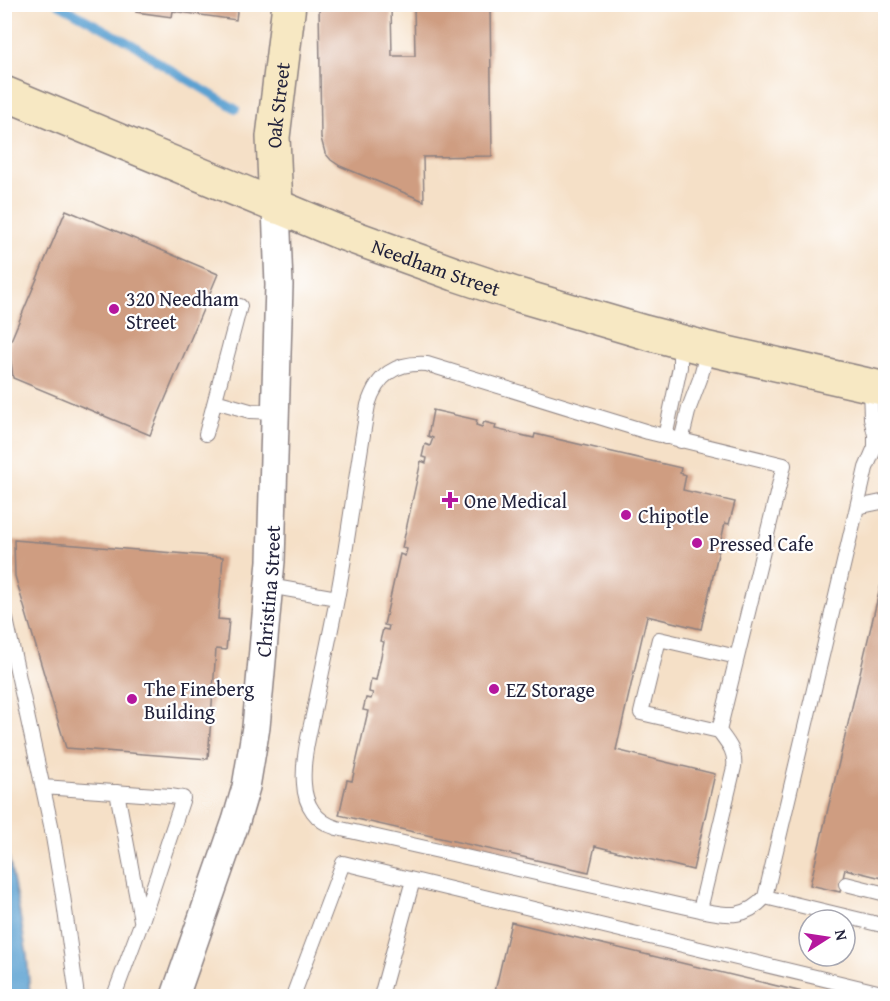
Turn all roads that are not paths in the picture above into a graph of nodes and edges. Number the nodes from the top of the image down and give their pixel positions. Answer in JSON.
{"nodes":[{"id":1,"x":289,"y":4,"type":"edge"},
{"id":2,"x":4,"y":93,"type":"edge"},
{"id":3,"x":276,"y":207,"type":"junction"},
{"id":4,"x":240,"y":306,"type":"dead end"},
{"id":5,"x":693,"y":345,"type":"junction"},
{"id":6,"x":878,"y":388,"type":"edge"},
{"id":7,"x":215,"y":401,"type":"junction"},
{"id":8,"x":276,"y":412,"type":"junction"},
{"id":9,"x":206,"y":434,"type":"dead end"},
{"id":10,"x":665,"y":437,"type":"junction"},
{"id":11,"x":681,"y":441,"type":"junction"},
{"id":12,"x":885,"y":501,"type":"edge"},
{"id":13,"x":857,"y":507,"type":"junction"},
{"id":14,"x":269,"y":586,"type":"junction"},
{"id":15,"x":337,"y":598,"type":"junction"},
{"id":16,"x":4,"y":610,"type":"edge"},
{"id":17,"x":737,"y":657,"type":"junction"},
{"id":18,"x":719,"y":731,"type":"junction"},
{"id":19,"x":43,"y":787,"type":"junction"},
{"id":20,"x":117,"y":792,"type":"junction"},
{"id":21,"x":413,"y":880,"type":"junction"},
{"id":22,"x":846,"y":884,"type":"dead end"},
{"id":23,"x":885,"y":894,"type":"edge"},
{"id":24,"x":765,"y":897,"type":"junction"},
{"id":25,"x":700,"y":910,"type":"junction"},
{"id":26,"x":142,"y":921,"type":"junction"},
{"id":27,"x":885,"y":926,"type":"edge"},
{"id":28,"x":885,"y":994,"type":"edge"},
{"id":29,"x":77,"y":996,"type":"edge"},
{"id":30,"x":114,"y":996,"type":"edge"},
{"id":31,"x":176,"y":996,"type":"edge"},
{"id":32,"x":293,"y":996,"type":"edge"},
{"id":33,"x":381,"y":996,"type":"edge"}],
"edges":[{"from":1,"to":3,"type":"main road","name":"Oak Street"},
{"from":2,"to":3,"type":"main road","name":"Needham Street"},
{"from":3,"to":5,"type":"main road","name":"Needham Street"},
{"from":3,"to":8,"type":"street","name":"Christina Street"},
{"from":4,"to":7,"type":"lane"},
{"from":5,"to":6,"type":"main road","name":"Needham Street"},
{"from":5,"to":10,"type":"lane"},
{"from":5,"to":11,"type":"lane"},
{"from":6,"to":13,"type":"lane"},
{"from":7,"to":8,"type":"lane"},
{"from":7,"to":9,"type":"lane"},
{"from":8,"to":14,"type":"street","name":"Christina Street"},
{"from":10,"to":11,"type":"lane"},
{"from":10,"to":15,"type":"lane"},
{"from":11,"to":17,"type":"lane"},
{"from":12,"to":13,"type":"lane"},
{"from":13,"to":24,"type":"lane"},
{"from":14,"to":15,"type":"lane"},
{"from":14,"to":31,"type":"street","name":"Christina Street"},
{"from":15,"to":25,"type":"lane"},
{"from":16,"to":19,"type":"lane"},
{"from":17,"to":18,"type":"lane"},
{"from":17,"to":18,"type":"lane"},
{"from":18,"to":25,"type":"lane"},
{"from":19,"to":20,"type":"lane"},
{"from":19,"to":29,"type":"lane"},
{"from":20,"to":26,"type":"lane"},
{"from":20,"to":26,"type":"lane"},
{"from":21,"to":28,"type":"lane"},
{"from":21,"to":32,"type":"lane"},
{"from":21,"to":33,"type":"lane"},
{"from":22,"to":23,"type":"lane"},
{"from":24,"to":25,"type":"lane"},
{"from":24,"to":27,"type":"lane"},
{"from":26,"to":30,"type":"lane"}]}
